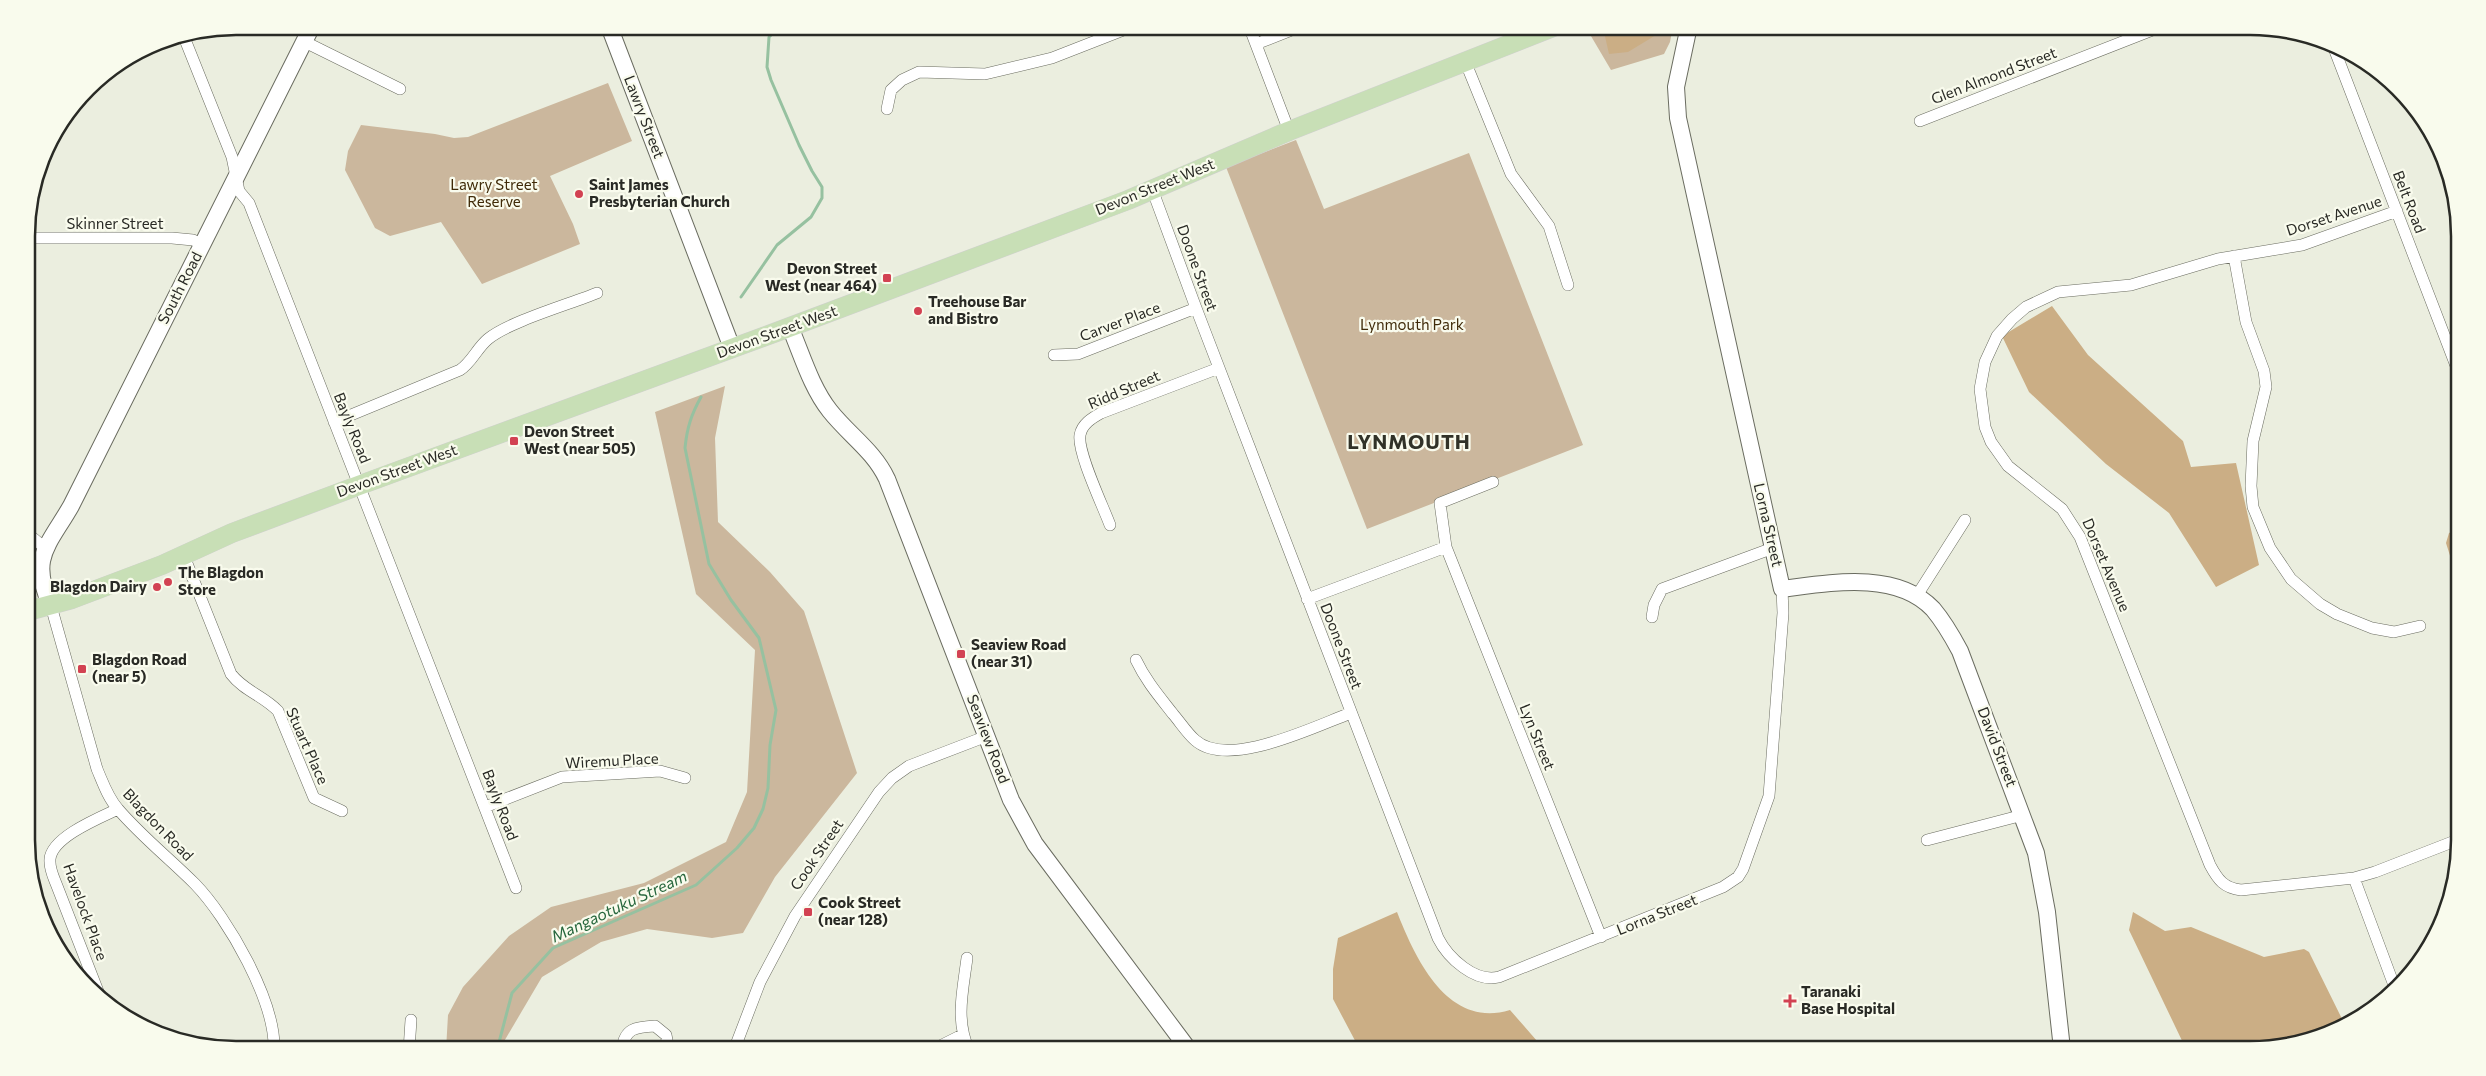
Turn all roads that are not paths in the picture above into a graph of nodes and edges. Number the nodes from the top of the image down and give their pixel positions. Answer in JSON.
{"nodes":[{"id":1,"x":307,"y":35,"type":"edge"},
{"id":2,"x":612,"y":35,"type":"edge"},
{"id":3,"x":1111,"y":35,"type":"edge"},
{"id":4,"x":1252,"y":35,"type":"edge"},
{"id":5,"x":1279,"y":35,"type":"edge"},
{"id":6,"x":1533,"y":35,"type":"edge"},
{"id":7,"x":1687,"y":35,"type":"edge"},
{"id":8,"x":2140,"y":35,"type":"edge"},
{"id":9,"x":303,"y":41,"type":"junction"},
{"id":10,"x":186,"y":42,"type":"edge"},
{"id":11,"x":1256,"y":44,"type":"junction"},
{"id":12,"x":2337,"y":55,"type":"edge"},
{"id":13,"x":1465,"y":61,"type":"junction"},
{"id":14,"x":400,"y":89,"type":"dead end"},
{"id":15,"x":887,"y":110,"type":"dead end"},
{"id":16,"x":1920,"y":121,"type":"dead end"},
{"id":17,"x":1289,"y":131,"type":"junction"},
{"id":18,"x":236,"y":176,"type":"junction"},
{"id":19,"x":1152,"y":189,"type":"junction"},
{"id":20,"x":2397,"y":211,"type":"junction"},
{"id":21,"x":35,"y":238,"type":"edge"},
{"id":22,"x":202,"y":244,"type":"junction"},
{"id":23,"x":2234,"y":256,"type":"junction"},
{"id":24,"x":1568,"y":284,"type":"dead end"},
{"id":25,"x":596,"y":293,"type":"dead end"},
{"id":26,"x":1196,"y":308,"type":"junction"},
{"id":27,"x":790,"y":327,"type":"junction"},
{"id":28,"x":732,"y":348,"type":"junction"},
{"id":29,"x":2451,"y":353,"type":"edge"},
{"id":30,"x":1054,"y":355,"type":"dead end"},
{"id":31,"x":1219,"y":368,"type":"junction"},
{"id":32,"x":334,"y":422,"type":"junction"},
{"id":33,"x":1493,"y":482,"type":"dead end"},
{"id":34,"x":360,"y":485,"type":"junction"},
{"id":35,"x":1965,"y":520,"type":"dead end"},
{"id":36,"x":1110,"y":525,"type":"dead end"},
{"id":37,"x":35,"y":540,"type":"edge"},
{"id":38,"x":1446,"y":547,"type":"junction"},
{"id":39,"x":44,"y":548,"type":"junction"},
{"id":40,"x":1773,"y":548,"type":"junction"},
{"id":41,"x":35,"y":554,"type":"edge"},
{"id":42,"x":184,"y":556,"type":"junction"},
{"id":43,"x":1782,"y":590,"type":"junction"},
{"id":44,"x":1916,"y":596,"type":"junction"},
{"id":45,"x":1307,"y":599,"type":"junction"},
{"id":46,"x":51,"y":606,"type":"junction"},
{"id":47,"x":35,"y":609,"type":"edge"},
{"id":48,"x":1652,"y":617,"type":"dead end"},
{"id":49,"x":2420,"y":626,"type":"dead end"},
{"id":50,"x":1136,"y":660,"type":"dead end"},
{"id":51,"x":1350,"y":713,"type":"junction"},
{"id":52,"x":987,"y":736,"type":"junction"},
{"id":53,"x":685,"y":778,"type":"dead end"},
{"id":54,"x":485,"y":807,"type":"junction"},
{"id":55,"x":118,"y":809,"type":"junction"},
{"id":56,"x":342,"y":811,"type":"dead end"},
{"id":57,"x":2023,"y":814,"type":"junction"},
{"id":58,"x":1927,"y":840,"type":"dead end"},
{"id":59,"x":2451,"y":842,"type":"edge"},
{"id":60,"x":2354,"y":878,"type":"junction"},
{"id":61,"x":516,"y":888,"type":"dead end"},
{"id":62,"x":1601,"y":937,"type":"junction"},
{"id":63,"x":967,"y":958,"type":"dead end"},
{"id":64,"x":2393,"y":981,"type":"edge"},
{"id":65,"x":95,"y":983,"type":"edge"},
{"id":66,"x":412,"y":1020,"type":"dead end"},
{"id":67,"x":962,"y":1035,"type":"junction"},
{"id":68,"x":274,"y":1041,"type":"edge"},
{"id":69,"x":411,"y":1041,"type":"edge"},
{"id":70,"x":623,"y":1041,"type":"edge"},
{"id":71,"x":667,"y":1041,"type":"edge"},
{"id":72,"x":738,"y":1041,"type":"edge"},
{"id":73,"x":950,"y":1041,"type":"edge"},
{"id":74,"x":965,"y":1041,"type":"edge"},
{"id":75,"x":1182,"y":1041,"type":"edge"},
{"id":76,"x":2061,"y":1041,"type":"edge"}],
"edges":[{"from":1,"to":9,"type":"street","name":"South Road"},
{"from":2,"to":28,"type":"street","name":"Lawry Street"},
{"from":3,"to":15,"type":"street"},
{"from":4,"to":11,"type":"street"},
{"from":5,"to":11,"type":"street"},
{"from":6,"to":13,"type":"main road","name":"Devon Street West"},
{"from":7,"to":40,"type":"street","name":"Lorna Street"},
{"from":8,"to":16,"type":"street","name":"Glen Almond Street"},
{"from":9,"to":14,"type":"street"},
{"from":9,"to":18,"type":"street","name":"South Road"},
{"from":10,"to":18,"type":"street","name":"Bayly Road"},
{"from":11,"to":17,"type":"street"},
{"from":12,"to":20,"type":"street","name":"Belt Road"},
{"from":13,"to":17,"type":"main road","name":"Devon Street West"},
{"from":13,"to":24,"type":"street"},
{"from":17,"to":19,"type":"main road","name":"Devon Street West"},
{"from":18,"to":22,"type":"street","name":"South Road"},
{"from":18,"to":32,"type":"street","name":"Bayly Road"},
{"from":19,"to":26,"type":"street","name":"Doone Street"},
{"from":19,"to":27,"type":"main road","name":"Devon Street West"},
{"from":20,"to":23,"type":"street","name":"Dorset Avenue"},
{"from":20,"to":29,"type":"street","name":"Belt Road"},
{"from":21,"to":22,"type":"street","name":"Skinner Street"},
{"from":22,"to":39,"type":"street","name":"South Road"},
{"from":23,"to":49,"type":"street"},
{"from":23,"to":60,"type":"street","name":"Dorset Avenue"},
{"from":25,"to":32,"type":"street"},
{"from":26,"to":30,"type":"street","name":"Carver Place"},
{"from":26,"to":31,"type":"street","name":"Doone Street"},
{"from":27,"to":28,"type":"main road","name":"Devon Street West"},
{"from":27,"to":52,"type":"street","name":"Seaview Road"},
{"from":28,"to":34,"type":"main road","name":"Devon Street West"},
{"from":31,"to":36,"type":"street","name":"Ridd Street"},
{"from":31,"to":45,"type":"street","name":"Doone Street"},
{"from":32,"to":34,"type":"street","name":"Bayly Road"},
{"from":33,"to":38,"type":"street","name":"Lyn Street"},
{"from":34,"to":42,"type":"main road","name":"Devon Street West"},
{"from":34,"to":54,"type":"street","name":"Bayly Road"},
{"from":35,"to":44,"type":"street"},
{"from":37,"to":39,"type":"street"},
{"from":38,"to":45,"type":"street"},
{"from":38,"to":62,"type":"street","name":"Lyn Street"},
{"from":39,"to":41,"type":"street","name":"South Road"},
{"from":39,"to":46,"type":"street","name":"South Road"},
{"from":40,"to":43,"type":"street","name":"Lorna Street"},
{"from":40,"to":48,"type":"street"},
{"from":42,"to":46,"type":"main road","name":"Devon Street West"},
{"from":42,"to":56,"type":"street","name":"Stuart Place"},
{"from":43,"to":44,"type":"street","name":"David Street"},
{"from":43,"to":62,"type":"street","name":"Lorna Street"},
{"from":44,"to":57,"type":"street","name":"David Street"},
{"from":45,"to":51,"type":"street","name":"Doone Street"},
{"from":46,"to":47,"type":"main road"},
{"from":46,"to":55,"type":"street","name":"Blagdon Road"},
{"from":50,"to":51,"type":"street"},
{"from":51,"to":62,"type":"street","name":"Doone Street"},
{"from":52,"to":72,"type":"street","name":"Cook Street"},
{"from":52,"to":75,"type":"street","name":"Seaview Road"},
{"from":53,"to":54,"type":"street","name":"Wiremu Place"},
{"from":54,"to":61,"type":"street","name":"Bayly Road"},
{"from":55,"to":65,"type":"street","name":"Havelock Place"},
{"from":55,"to":68,"type":"street","name":"Blagdon Road"},
{"from":57,"to":58,"type":"street"},
{"from":57,"to":76,"type":"street","name":"David Street"},
{"from":59,"to":60,"type":"street","name":"Dorset Avenue"},
{"from":60,"to":64,"type":"street"},
{"from":63,"to":67,"type":"street"},
{"from":66,"to":69,"type":"street"},
{"from":67,"to":73,"type":"street"},
{"from":67,"to":74,"type":"street"},
{"from":70,"to":71,"type":"street"}]}
